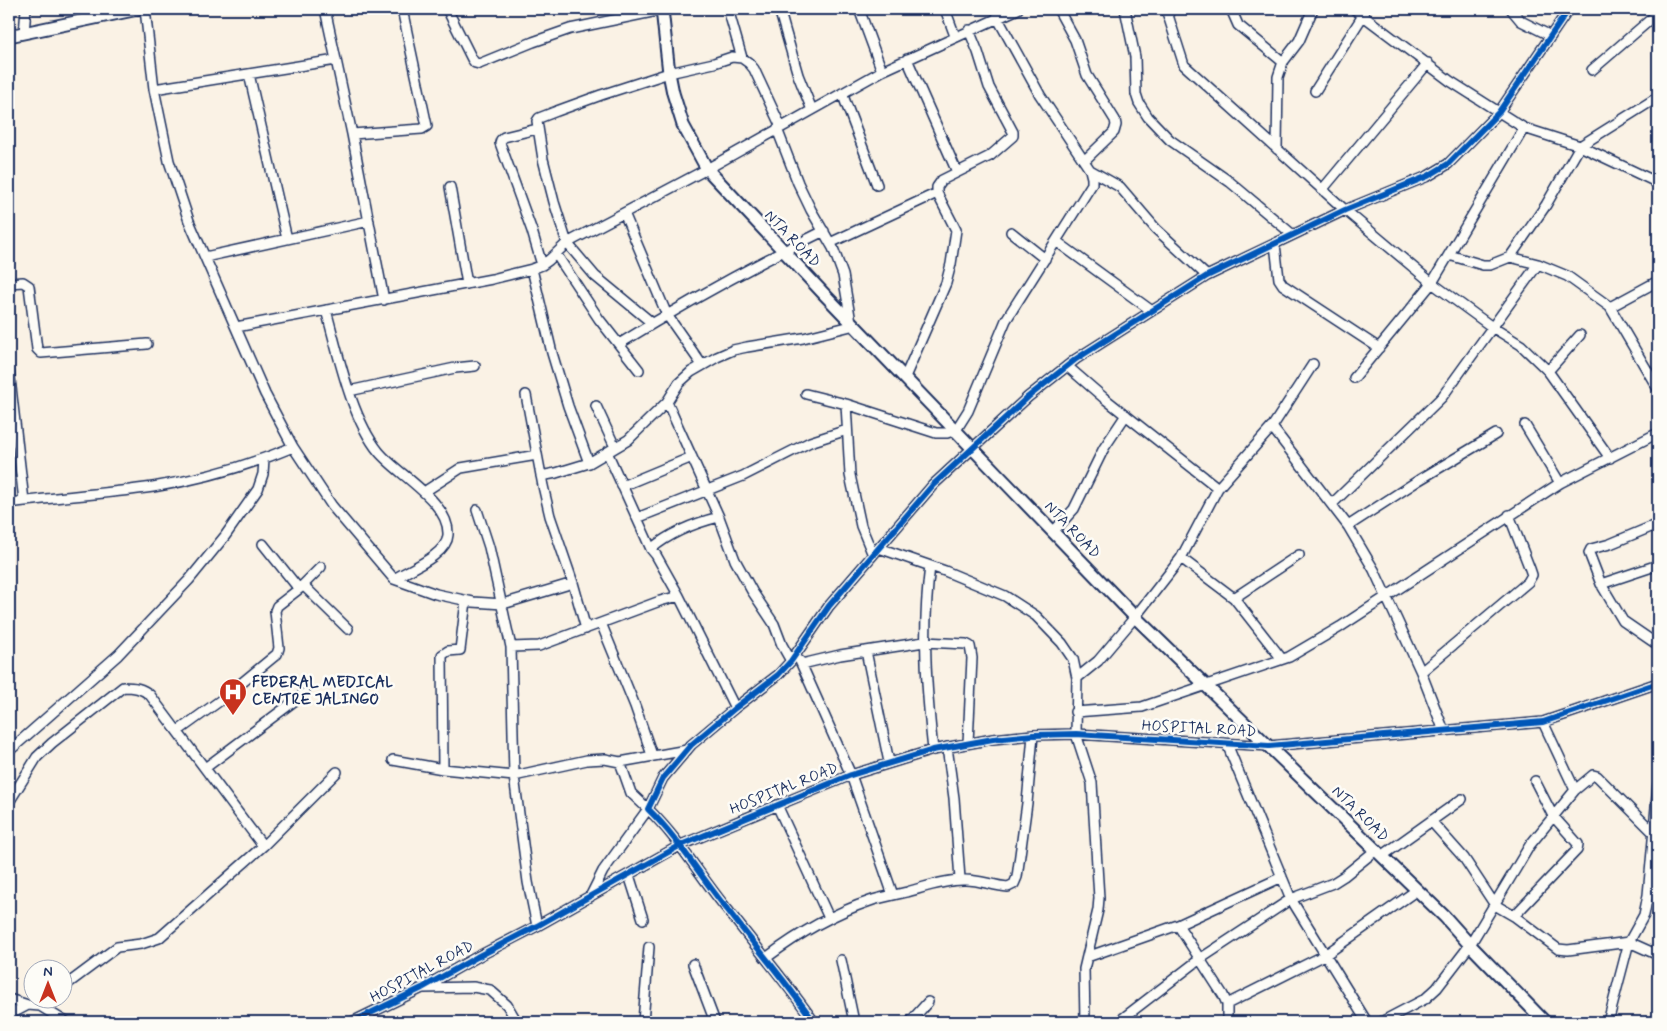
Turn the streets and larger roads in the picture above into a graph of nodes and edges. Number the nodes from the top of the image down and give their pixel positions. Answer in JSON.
{"nodes":[{"id":1,"x":26,"y":9,"type":"edge"},
{"id":2,"x":138,"y":9,"type":"edge"},
{"id":3,"x":145,"y":9,"type":"edge"},
{"id":4,"x":326,"y":9,"type":"edge"},
{"id":5,"x":402,"y":9,"type":"edge"},
{"id":6,"x":447,"y":9,"type":"edge"},
{"id":7,"x":662,"y":9,"type":"edge"},
{"id":8,"x":728,"y":9,"type":"edge"},
{"id":9,"x":779,"y":9,"type":"edge"},
{"id":10,"x":858,"y":9,"type":"edge"},
{"id":11,"x":945,"y":9,"type":"edge"},
{"id":12,"x":1018,"y":9,"type":"edge"},
{"id":13,"x":1058,"y":9,"type":"edge"},
{"id":14,"x":1125,"y":9,"type":"edge"},
{"id":15,"x":1166,"y":9,"type":"edge"},
{"id":16,"x":1231,"y":9,"type":"edge"},
{"id":17,"x":1313,"y":9,"type":"edge"},
{"id":18,"x":1354,"y":9,"type":"edge"},
{"id":19,"x":1511,"y":9,"type":"edge"},
{"id":20,"x":1569,"y":9,"type":"edge"},
{"id":21,"x":1658,"y":13,"type":"edge"},
{"id":22,"x":1364,"y":14,"type":"junction"},
{"id":23,"x":998,"y":17,"type":"junction"},
{"id":24,"x":969,"y":30,"type":"junction"},
{"id":25,"x":24,"y":33,"type":"junction"},
{"id":26,"x":9,"y":36,"type":"edge"},
{"id":27,"x":955,"y":36,"type":"junction"},
{"id":28,"x":1551,"y":36,"type":"junction"},
{"id":29,"x":742,"y":58,"type":"junction"},
{"id":30,"x":907,"y":59,"type":"junction"},
{"id":31,"x":336,"y":60,"type":"junction"},
{"id":32,"x":1283,"y":62,"type":"junction"},
{"id":33,"x":1428,"y":63,"type":"junction"},
{"id":34,"x":1592,"y":70,"type":"dead end"},
{"id":35,"x":882,"y":71,"type":"junction"},
{"id":36,"x":669,"y":73,"type":"junction"},
{"id":37,"x":249,"y":74,"type":"junction"},
{"id":38,"x":154,"y":89,"type":"junction"},
{"id":39,"x":1316,"y":91,"type":"dead end"},
{"id":40,"x":842,"y":93,"type":"junction"},
{"id":41,"x":1658,"y":97,"type":"edge"},
{"id":42,"x":812,"y":110,"type":"junction"},
{"id":43,"x":1499,"y":112,"type":"junction"},
{"id":44,"x":779,"y":128,"type":"junction"},
{"id":45,"x":1524,"y":128,"type":"junction"},
{"id":46,"x":537,"y":129,"type":"junction"},
{"id":47,"x":352,"y":134,"type":"junction"},
{"id":48,"x":1580,"y":146,"type":"junction"},
{"id":49,"x":1277,"y":149,"type":"junction"},
{"id":50,"x":1084,"y":161,"type":"junction"},
{"id":51,"x":707,"y":169,"type":"junction"},
{"id":52,"x":1090,"y":170,"type":"junction"},
{"id":53,"x":957,"y":172,"type":"junction"},
{"id":54,"x":1656,"y":180,"type":"edge"},
{"id":55,"x":877,"y":185,"type":"dead end"},
{"id":56,"x":450,"y":187,"type":"dead end"},
{"id":57,"x":1322,"y":190,"type":"junction"},
{"id":58,"x":937,"y":193,"type":"junction"},
{"id":59,"x":1345,"y":210,"type":"junction"},
{"id":60,"x":624,"y":213,"type":"junction"},
{"id":61,"x":369,"y":221,"type":"junction"},
{"id":62,"x":824,"y":232,"type":"junction"},
{"id":63,"x":1011,"y":232,"type":"dead end"},
{"id":64,"x":1293,"y":235,"type":"junction"},
{"id":65,"x":287,"y":239,"type":"junction"},
{"id":66,"x":1056,"y":241,"type":"junction"},
{"id":67,"x":567,"y":243,"type":"junction"},
{"id":68,"x":830,"y":243,"type":"junction"},
{"id":69,"x":1275,"y":244,"type":"junction"},
{"id":70,"x":783,"y":251,"type":"junction"},
{"id":71,"x":556,"y":254,"type":"junction"},
{"id":72,"x":1449,"y":254,"type":"junction"},
{"id":73,"x":205,"y":257,"type":"junction"},
{"id":74,"x":1510,"y":257,"type":"junction"},
{"id":75,"x":1045,"y":259,"type":"junction"},
{"id":76,"x":1538,"y":264,"type":"junction"},
{"id":77,"x":542,"y":265,"type":"junction"},
{"id":78,"x":532,"y":269,"type":"junction"},
{"id":79,"x":1207,"y":276,"type":"junction"},
{"id":80,"x":1432,"y":282,"type":"junction"},
{"id":81,"x":1658,"y":282,"type":"edge"},
{"id":82,"x":9,"y":283,"type":"edge"},
{"id":83,"x":466,"y":284,"type":"junction"},
{"id":84,"x":384,"y":300,"type":"junction"},
{"id":85,"x":1610,"y":307,"type":"junction"},
{"id":86,"x":326,"y":310,"type":"junction"},
{"id":87,"x":1152,"y":312,"type":"junction"},
{"id":88,"x":667,"y":315,"type":"junction"},
{"id":89,"x":652,"y":323,"type":"junction"},
{"id":90,"x":853,"y":324,"type":"junction"},
{"id":91,"x":236,"y":327,"type":"junction"},
{"id":92,"x":1492,"y":327,"type":"junction"},
{"id":93,"x":1580,"y":335,"type":"dead end"},
{"id":94,"x":147,"y":344,"type":"dead end"},
{"id":95,"x":619,"y":344,"type":"junction"},
{"id":96,"x":1378,"y":348,"type":"junction"},
{"id":97,"x":1312,"y":364,"type":"dead end"},
{"id":98,"x":702,"y":365,"type":"junction"},
{"id":99,"x":475,"y":366,"type":"dead end"},
{"id":100,"x":1067,"y":366,"type":"junction"},
{"id":101,"x":9,"y":370,"type":"edge"},
{"id":102,"x":639,"y":370,"type":"dead end"},
{"id":103,"x":1548,"y":372,"type":"junction"},
{"id":104,"x":905,"y":377,"type":"junction"},
{"id":105,"x":1354,"y":378,"type":"dead end"},
{"id":106,"x":1658,"y":389,"type":"edge"},
{"id":107,"x":349,"y":391,"type":"junction"},
{"id":108,"x":806,"y":394,"type":"dead end"},
{"id":109,"x":526,"y":395,"type":"dead end"},
{"id":110,"x":667,"y":402,"type":"junction"},
{"id":111,"x":846,"y":404,"type":"junction"},
{"id":112,"x":596,"y":406,"type":"dead end"},
{"id":113,"x":1126,"y":414,"type":"junction"},
{"id":114,"x":1524,"y":425,"type":"dead end"},
{"id":115,"x":1272,"y":427,"type":"junction"},
{"id":116,"x":847,"y":430,"type":"junction"},
{"id":117,"x":956,"y":430,"type":"junction"},
{"id":118,"x":1658,"y":433,"type":"edge"},
{"id":119,"x":1496,"y":434,"type":"dead end"},
{"id":120,"x":293,"y":447,"type":"junction"},
{"id":121,"x":616,"y":447,"type":"junction"},
{"id":122,"x":973,"y":448,"type":"junction"},
{"id":123,"x":607,"y":452,"type":"junction"},
{"id":124,"x":537,"y":455,"type":"junction"},
{"id":125,"x":692,"y":457,"type":"junction"},
{"id":126,"x":1610,"y":458,"type":"junction"},
{"id":127,"x":264,"y":459,"type":"junction"},
{"id":128,"x":588,"y":463,"type":"junction"},
{"id":129,"x":541,"y":476,"type":"junction"},
{"id":130,"x":1560,"y":483,"type":"junction"},
{"id":131,"x":622,"y":486,"type":"junction"},
{"id":132,"x":1218,"y":488,"type":"junction"},
{"id":133,"x":707,"y":491,"type":"junction"},
{"id":134,"x":424,"y":492,"type":"junction"},
{"id":135,"x":24,"y":501,"type":"junction"},
{"id":136,"x":9,"y":503,"type":"edge"},
{"id":137,"x":1332,"y":504,"type":"junction"},
{"id":138,"x":478,"y":510,"type":"dead end"},
{"id":139,"x":1509,"y":515,"type":"junction"},
{"id":140,"x":719,"y":517,"type":"junction"},
{"id":141,"x":637,"y":518,"type":"junction"},
{"id":142,"x":1658,"y":524,"type":"edge"},
{"id":143,"x":1348,"y":526,"type":"junction"},
{"id":144,"x":1053,"y":532,"type":"junction"},
{"id":145,"x":263,"y":544,"type":"dead end"},
{"id":146,"x":651,"y":549,"type":"junction"},
{"id":147,"x":876,"y":551,"type":"junction"},
{"id":148,"x":1299,"y":555,"type":"dead end"},
{"id":149,"x":1181,"y":558,"type":"junction"},
{"id":150,"x":1658,"y":565,"type":"edge"},
{"id":151,"x":930,"y":566,"type":"junction"},
{"id":152,"x":322,"y":567,"type":"dead end"},
{"id":153,"x":394,"y":579,"type":"junction"},
{"id":154,"x":573,"y":583,"type":"junction"},
{"id":155,"x":1601,"y":584,"type":"junction"},
{"id":156,"x":301,"y":587,"type":"junction"},
{"id":157,"x":679,"y":596,"type":"junction"},
{"id":158,"x":1386,"y":596,"type":"junction"},
{"id":159,"x":1234,"y":598,"type":"junction"},
{"id":160,"x":466,"y":601,"type":"junction"},
{"id":161,"x":503,"y":604,"type":"junction"},
{"id":162,"x":1135,"y":617,"type":"junction"},
{"id":163,"x":601,"y":623,"type":"junction"},
{"id":164,"x":348,"y":629,"type":"dead end"},
{"id":165,"x":586,"y":629,"type":"junction"},
{"id":166,"x":924,"y":642,"type":"junction"},
{"id":167,"x":1658,"y":645,"type":"edge"},
{"id":168,"x":511,"y":647,"type":"junction"},
{"id":169,"x":866,"y":651,"type":"junction"},
{"id":170,"x":794,"y":658,"type":"junction"},
{"id":171,"x":1282,"y":659,"type":"junction"},
{"id":172,"x":802,"y":664,"type":"junction"},
{"id":173,"x":1421,"y":672,"type":"junction"},
{"id":174,"x":1077,"y":678,"type":"junction"},
{"id":175,"x":1658,"y":683,"type":"edge"},
{"id":176,"x":1205,"y":684,"type":"junction"},
{"id":177,"x":305,"y":693,"type":"dead end"},
{"id":178,"x":735,"y":708,"type":"junction"},
{"id":179,"x":1075,"y":712,"type":"junction"},
{"id":180,"x":1543,"y":722,"type":"junction"},
{"id":181,"x":178,"y":731,"type":"junction"},
{"id":182,"x":1444,"y":731,"type":"junction"},
{"id":183,"x":1076,"y":734,"type":"junction"},
{"id":184,"x":1033,"y":735,"type":"junction"},
{"id":185,"x":968,"y":743,"type":"junction"},
{"id":186,"x":1227,"y":744,"type":"junction"},
{"id":187,"x":1269,"y":746,"type":"junction"},
{"id":188,"x":946,"y":747,"type":"junction"},
{"id":189,"x":687,"y":750,"type":"junction"},
{"id":190,"x":934,"y":750,"type":"junction"},
{"id":191,"x":9,"y":751,"type":"edge"},
{"id":192,"x":652,"y":755,"type":"junction"},
{"id":193,"x":393,"y":760,"type":"dead end"},
{"id":194,"x":620,"y":762,"type":"junction"},
{"id":195,"x":889,"y":762,"type":"junction"},
{"id":196,"x":204,"y":768,"type":"junction"},
{"id":197,"x":443,"y":769,"type":"junction"},
{"id":198,"x":336,"y":772,"type":"dead end"},
{"id":199,"x":850,"y":775,"type":"junction"},
{"id":200,"x":514,"y":776,"type":"junction"},
{"id":201,"x":1535,"y":781,"type":"dead end"},
{"id":202,"x":1658,"y":785,"type":"edge"},
{"id":203,"x":1575,"y":790,"type":"junction"},
{"id":204,"x":1462,"y":799,"type":"dead end"},
{"id":205,"x":9,"y":802,"type":"edge"},
{"id":206,"x":777,"y":805,"type":"junction"},
{"id":207,"x":648,"y":810,"type":"junction"},
{"id":208,"x":1553,"y":816,"type":"junction"},
{"id":209,"x":1431,"y":821,"type":"junction"},
{"id":210,"x":1653,"y":832,"type":"junction"},
{"id":211,"x":681,"y":845,"type":"junction"},
{"id":212,"x":262,"y":846,"type":"junction"},
{"id":213,"x":1379,"y":853,"type":"junction"},
{"id":214,"x":1655,"y":854,"type":"edge"},
{"id":215,"x":629,"y":875,"type":"junction"},
{"id":216,"x":1282,"y":877,"type":"junction"},
{"id":217,"x":960,"y":880,"type":"junction"},
{"id":218,"x":1417,"y":890,"type":"junction"},
{"id":219,"x":893,"y":895,"type":"junction"},
{"id":220,"x":590,"y":897,"type":"junction"},
{"id":221,"x":1291,"y":899,"type":"junction"},
{"id":222,"x":1495,"y":906,"type":"junction"},
{"id":223,"x":1514,"y":916,"type":"junction"},
{"id":224,"x":829,"y":918,"type":"junction"},
{"id":225,"x":643,"y":919,"type":"dead end"},
{"id":226,"x":1178,"y":925,"type":"junction"},
{"id":227,"x":537,"y":926,"type":"junction"},
{"id":228,"x":1629,"y":942,"type":"junction"},
{"id":229,"x":1470,"y":945,"type":"junction"},
{"id":230,"x":649,"y":946,"type":"dead end"},
{"id":231,"x":1326,"y":955,"type":"junction"},
{"id":232,"x":1658,"y":955,"type":"edge"},
{"id":233,"x":1087,"y":957,"type":"junction"},
{"id":234,"x":766,"y":958,"type":"junction"},
{"id":235,"x":1200,"y":959,"type":"junction"},
{"id":236,"x":841,"y":960,"type":"dead end"},
{"id":237,"x":693,"y":964,"type":"dead end"},
{"id":238,"x":72,"y":981,"type":"edge"},
{"id":239,"x":422,"y":988,"type":"junction"},
{"id":240,"x":9,"y":999,"type":"edge"},
{"id":241,"x":928,"y":1002,"type":"dead end"},
{"id":242,"x":22,"y":1003,"type":"edge"},
{"id":243,"x":1227,"y":1004,"type":"junction"},
{"id":244,"x":22,"y":1008,"type":"edge"},
{"id":245,"x":43,"y":1008,"type":"edge"},
{"id":246,"x":9,"y":1015,"type":"edge"},
{"id":247,"x":66,"y":1022,"type":"edge"},
{"id":248,"x":352,"y":1022,"type":"edge"},
{"id":249,"x":516,"y":1022,"type":"edge"},
{"id":250,"x":643,"y":1022,"type":"edge"},
{"id":251,"x":715,"y":1022,"type":"edge"},
{"id":252,"x":814,"y":1022,"type":"edge"},
{"id":253,"x":854,"y":1022,"type":"edge"},
{"id":254,"x":910,"y":1022,"type":"edge"},
{"id":255,"x":1085,"y":1022,"type":"edge"},
{"id":256,"x":1118,"y":1022,"type":"edge"},
{"id":257,"x":1228,"y":1022,"type":"edge"},
{"id":258,"x":1367,"y":1022,"type":"edge"},
{"id":259,"x":1381,"y":1022,"type":"edge"},
{"id":260,"x":1545,"y":1022,"type":"edge"},
{"id":261,"x":1608,"y":1022,"type":"edge"}],
"edges":[{"from":1,"to":25,"type":"street"},
{"from":2,"to":25,"type":"street"},
{"from":3,"to":38,"type":"street"},
{"from":4,"to":31,"type":"street"},
{"from":5,"to":47,"type":"street"},
{"from":6,"to":7,"type":"street"},
{"from":7,"to":36,"type":"street","name":"NTA ROAD"},
{"from":8,"to":29,"type":"street"},
{"from":9,"to":42,"type":"street"},
{"from":10,"to":35,"type":"street"},
{"from":11,"to":27,"type":"street"},
{"from":12,"to":23,"type":"street"},
{"from":13,"to":50,"type":"street"},
{"from":14,"to":64,"type":"street"},
{"from":15,"to":49,"type":"street"},
{"from":16,"to":32,"type":"street"},
{"from":17,"to":32,"type":"street"},
{"from":18,"to":22,"type":"street"},
{"from":19,"to":28,"type":"street"},
{"from":20,"to":28,"type":"street"},
{"from":21,"to":34,"type":"street"},
{"from":22,"to":33,"type":"street"},
{"from":22,"to":39,"type":"street"},
{"from":23,"to":24,"type":"street"},
{"from":23,"to":50,"type":"street"},
{"from":24,"to":27,"type":"street"},
{"from":24,"to":53,"type":"street"},
{"from":25,"to":26,"type":"street"},
{"from":27,"to":30,"type":"street"},
{"from":28,"to":43,"type":"street"},
{"from":29,"to":36,"type":"street"},
{"from":29,"to":44,"type":"street"},
{"from":30,"to":35,"type":"street"},
{"from":30,"to":53,"type":"street"},
{"from":31,"to":37,"type":"street"},
{"from":31,"to":47,"type":"street"},
{"from":32,"to":49,"type":"street"},
{"from":33,"to":43,"type":"street"},
{"from":33,"to":57,"type":"street"},
{"from":35,"to":40,"type":"street"},
{"from":36,"to":46,"type":"street"},
{"from":36,"to":51,"type":"street","name":"NTA ROAD"},
{"from":37,"to":38,"type":"street"},
{"from":37,"to":65,"type":"street"},
{"from":38,"to":73,"type":"street"},
{"from":40,"to":42,"type":"street"},
{"from":40,"to":55,"type":"street"},
{"from":41,"to":48,"type":"street"},
{"from":42,"to":44,"type":"street"},
{"from":43,"to":45,"type":"street"},
{"from":43,"to":59,"type":"street"},
{"from":44,"to":51,"type":"street"},
{"from":44,"to":62,"type":"street"},
{"from":45,"to":48,"type":"street"},
{"from":45,"to":72,"type":"street"},
{"from":46,"to":67,"type":"street"},
{"from":46,"to":77,"type":"street"},
{"from":47,"to":61,"type":"street"},
{"from":48,"to":54,"type":"street"},
{"from":48,"to":74,"type":"street"},
{"from":49,"to":57,"type":"street"},
{"from":50,"to":52,"type":"street"},
{"from":51,"to":60,"type":"street"},
{"from":51,"to":70,"type":"street","name":"NTA ROAD"},
{"from":52,"to":66,"type":"street"},
{"from":52,"to":79,"type":"street"},
{"from":53,"to":58,"type":"street"},
{"from":56,"to":83,"type":"street"},
{"from":57,"to":59,"type":"street"},
{"from":58,"to":68,"type":"street"},
{"from":58,"to":104,"type":"street"},
{"from":59,"to":64,"type":"street"},
{"from":59,"to":80,"type":"street"},
{"from":60,"to":67,"type":"street"},
{"from":60,"to":88,"type":"street"},
{"from":61,"to":65,"type":"street"},
{"from":61,"to":84,"type":"street"},
{"from":62,"to":68,"type":"street"},
{"from":62,"to":70,"type":"street"},
{"from":63,"to":75,"type":"street"},
{"from":64,"to":69,"type":"street"},
{"from":65,"to":73,"type":"street"},
{"from":66,"to":75,"type":"street"},
{"from":66,"to":87,"type":"street"},
{"from":67,"to":71,"type":"street"},
{"from":67,"to":89,"type":"street"},
{"from":68,"to":90,"type":"street"},
{"from":69,"to":79,"type":"street"},
{"from":69,"to":96,"type":"street"},
{"from":70,"to":88,"type":"street"},
{"from":70,"to":90,"type":"street","name":"NTA ROAD"},
{"from":71,"to":77,"type":"street"},
{"from":71,"to":95,"type":"street"},
{"from":72,"to":74,"type":"street"},
{"from":72,"to":80,"type":"street"},
{"from":73,"to":91,"type":"street"},
{"from":74,"to":76,"type":"street"},
{"from":75,"to":117,"type":"street"},
{"from":76,"to":85,"type":"street"},
{"from":76,"to":92,"type":"street"},
{"from":77,"to":78,"type":"street"},
{"from":78,"to":83,"type":"street"},
{"from":78,"to":128,"type":"street"},
{"from":79,"to":87,"type":"street"},
{"from":80,"to":92,"type":"street"},
{"from":80,"to":96,"type":"street"},
{"from":81,"to":85,"type":"street"},
{"from":82,"to":94,"type":"street"},
{"from":83,"to":84,"type":"street"},
{"from":84,"to":86,"type":"street"},
{"from":85,"to":106,"type":"street"},
{"from":86,"to":91,"type":"street"},
{"from":86,"to":107,"type":"street"},
{"from":87,"to":100,"type":"street"},
{"from":88,"to":89,"type":"street"},
{"from":88,"to":98,"type":"street"},
{"from":89,"to":95,"type":"street"},
{"from":90,"to":98,"type":"street"},
{"from":90,"to":104,"type":"street","name":"NTA ROAD"},
{"from":91,"to":120,"type":"street"},
{"from":92,"to":103,"type":"street"},
{"from":92,"to":137,"type":"street"},
{"from":93,"to":103,"type":"street"},
{"from":95,"to":102,"type":"street"},
{"from":96,"to":105,"type":"street"},
{"from":97,"to":115,"type":"street"},
{"from":98,"to":110,"type":"street"},
{"from":99,"to":107,"type":"street"},
{"from":100,"to":113,"type":"street"},
{"from":100,"to":122,"type":"street"},
{"from":101,"to":135,"type":"street"},
{"from":103,"to":126,"type":"street"},
{"from":104,"to":117,"type":"street","name":"NTA ROAD"},
{"from":107,"to":134,"type":"street"},
{"from":108,"to":111,"type":"street"},
{"from":109,"to":124,"type":"street"},
{"from":110,"to":121,"type":"street"},
{"from":110,"to":125,"type":"street"},
{"from":111,"to":116,"type":"street"},
{"from":111,"to":117,"type":"street"},
{"from":112,"to":121,"type":"street"},
{"from":113,"to":132,"type":"street"},
{"from":113,"to":144,"type":"street"},
{"from":114,"to":130,"type":"street"},
{"from":115,"to":132,"type":"street"},
{"from":115,"to":137,"type":"street"},
{"from":116,"to":133,"type":"street"},
{"from":116,"to":147,"type":"street"},
{"from":117,"to":122,"type":"street","name":"NTA ROAD"},
{"from":118,"to":126,"type":"street"},
{"from":119,"to":143,"type":"street"},
{"from":120,"to":127,"type":"street"},
{"from":120,"to":153,"type":"street"},
{"from":121,"to":123,"type":"street"},
{"from":122,"to":144,"type":"street","name":"NTA ROAD"},
{"from":122,"to":147,"type":"street"},
{"from":123,"to":128,"type":"street"},
{"from":123,"to":131,"type":"street"},
{"from":124,"to":129,"type":"street"},
{"from":124,"to":134,"type":"street"},
{"from":125,"to":131,"type":"street"},
{"from":125,"to":133,"type":"street"},
{"from":126,"to":130,"type":"street"},
{"from":127,"to":135,"type":"street"},
{"from":127,"to":191,"type":"street"},
{"from":128,"to":129,"type":"street"},
{"from":129,"to":154,"type":"street"},
{"from":130,"to":139,"type":"street"},
{"from":131,"to":141,"type":"street"},
{"from":132,"to":149,"type":"street"},
{"from":133,"to":140,"type":"street"},
{"from":133,"to":141,"type":"street"},
{"from":134,"to":153,"type":"street"},
{"from":135,"to":136,"type":"street"},
{"from":137,"to":143,"type":"street"},
{"from":138,"to":161,"type":"street"},
{"from":139,"to":158,"type":"street"},
{"from":139,"to":173,"type":"street"},
{"from":140,"to":146,"type":"street"},
{"from":140,"to":170,"type":"street"},
{"from":141,"to":146,"type":"street"},
{"from":142,"to":155,"type":"street"},
{"from":143,"to":158,"type":"street"},
{"from":144,"to":162,"type":"street","name":"NTA ROAD"},
{"from":145,"to":156,"type":"street"},
{"from":146,"to":157,"type":"street"},
{"from":147,"to":151,"type":"street"},
{"from":147,"to":170,"type":"street"},
{"from":148,"to":159,"type":"street"},
{"from":149,"to":159,"type":"street"},
{"from":149,"to":162,"type":"street"},
{"from":150,"to":155,"type":"street"},
{"from":151,"to":166,"type":"street"},
{"from":151,"to":174,"type":"street"},
{"from":152,"to":156,"type":"street"},
{"from":153,"to":160,"type":"street"},
{"from":154,"to":161,"type":"street"},
{"from":154,"to":165,"type":"street"},
{"from":155,"to":167,"type":"street"},
{"from":156,"to":164,"type":"street"},
{"from":156,"to":181,"type":"street"},
{"from":157,"to":163,"type":"street"},
{"from":157,"to":178,"type":"street"},
{"from":158,"to":171,"type":"street"},
{"from":158,"to":173,"type":"street"},
{"from":159,"to":171,"type":"street"},
{"from":160,"to":161,"type":"street"},
{"from":160,"to":197,"type":"street"},
{"from":161,"to":168,"type":"street"},
{"from":162,"to":174,"type":"street"},
{"from":162,"to":176,"type":"street","name":"NTA ROAD"},
{"from":163,"to":165,"type":"street"},
{"from":163,"to":192,"type":"street"},
{"from":165,"to":168,"type":"street"},
{"from":166,"to":169,"type":"street"},
{"from":166,"to":185,"type":"street"},
{"from":166,"to":190,"type":"street"},
{"from":168,"to":200,"type":"street"},
{"from":169,"to":172,"type":"street"},
{"from":169,"to":195,"type":"street"},
{"from":170,"to":172,"type":"street"},
{"from":170,"to":178,"type":"street"},
{"from":171,"to":176,"type":"street"},
{"from":172,"to":199,"type":"street"},
{"from":173,"to":182,"type":"street"},
{"from":174,"to":179,"type":"street"},
{"from":175,"to":180,"type":"street","name":"HOSPITAL ROAD"},
{"from":176,"to":179,"type":"street"},
{"from":176,"to":187,"type":"street","name":"NTA ROAD"},
{"from":177,"to":196,"type":"street"},
{"from":178,"to":189,"type":"street"},
{"from":179,"to":183,"type":"street"},
{"from":180,"to":182,"type":"street","name":"HOSPITAL ROAD"},
{"from":180,"to":203,"type":"street"},
{"from":181,"to":196,"type":"street"},
{"from":181,"to":205,"type":"street"},
{"from":182,"to":187,"type":"street","name":"HOSPITAL ROAD"},
{"from":183,"to":184,"type":"street","name":"HOSPITAL ROAD"},
{"from":183,"to":186,"type":"street","name":"HOSPITAL ROAD"},
{"from":183,"to":233,"type":"street"},
{"from":184,"to":185,"type":"street","name":"HOSPITAL ROAD"},
{"from":184,"to":217,"type":"street"},
{"from":185,"to":188,"type":"street","name":"HOSPITAL ROAD"},
{"from":186,"to":187,"type":"street","name":"HOSPITAL ROAD"},
{"from":186,"to":216,"type":"street"},
{"from":187,"to":213,"type":"street","name":"NTA ROAD"},
{"from":188,"to":190,"type":"street","name":"HOSPITAL ROAD"},
{"from":188,"to":217,"type":"street"},
{"from":189,"to":192,"type":"street"},
{"from":189,"to":207,"type":"street"},
{"from":190,"to":195,"type":"street","name":"HOSPITAL ROAD"},
{"from":192,"to":194,"type":"street"},
{"from":193,"to":197,"type":"street"},
{"from":194,"to":200,"type":"street"},
{"from":194,"to":207,"type":"street"},
{"from":195,"to":199,"type":"street","name":"HOSPITAL ROAD"},
{"from":196,"to":212,"type":"street"},
{"from":197,"to":200,"type":"street"},
{"from":198,"to":212,"type":"street"},
{"from":199,"to":206,"type":"street","name":"HOSPITAL ROAD"},
{"from":199,"to":219,"type":"street"},
{"from":200,"to":227,"type":"street"},
{"from":201,"to":208,"type":"street"},
{"from":202,"to":210,"type":"street"},
{"from":203,"to":208,"type":"street"},
{"from":203,"to":210,"type":"street"},
{"from":204,"to":209,"type":"street"},
{"from":206,"to":211,"type":"street","name":"HOSPITAL ROAD"},
{"from":206,"to":224,"type":"street"},
{"from":207,"to":211,"type":"street"},
{"from":207,"to":220,"type":"street"},
{"from":208,"to":222,"type":"street"},
{"from":208,"to":223,"type":"street"},
{"from":209,"to":213,"type":"street"},
{"from":209,"to":222,"type":"street"},
{"from":210,"to":214,"type":"street"},
{"from":211,"to":215,"type":"street","name":"HOSPITAL ROAD"},
{"from":211,"to":234,"type":"street"},
{"from":212,"to":238,"type":"street"},
{"from":213,"to":218,"type":"street","name":"NTA ROAD"},
{"from":213,"to":221,"type":"street"},
{"from":214,"to":228,"type":"street"},
{"from":215,"to":220,"type":"street","name":"HOSPITAL ROAD"},
{"from":215,"to":225,"type":"street"},
{"from":216,"to":221,"type":"street"},
{"from":216,"to":226,"type":"street"},
{"from":217,"to":219,"type":"street"},
{"from":218,"to":229,"type":"street","name":"NTA ROAD"},
{"from":218,"to":231,"type":"street"},
{"from":219,"to":224,"type":"street"},
{"from":220,"to":227,"type":"street","name":"HOSPITAL ROAD"},
{"from":221,"to":231,"type":"street"},
{"from":221,"to":235,"type":"street"},
{"from":222,"to":223,"type":"street"},
{"from":222,"to":229,"type":"street"},
{"from":223,"to":228,"type":"street"},
{"from":224,"to":234,"type":"street"},
{"from":226,"to":233,"type":"street"},
{"from":226,"to":235,"type":"street"},
{"from":227,"to":239,"type":"street","name":"HOSPITAL ROAD"},
{"from":228,"to":232,"type":"street"},
{"from":228,"to":261,"type":"street"},
{"from":229,"to":259,"type":"street"},
{"from":229,"to":260,"type":"street","name":"NTA ROAD"},
{"from":230,"to":250,"type":"street"},
{"from":231,"to":243,"type":"street"},
{"from":231,"to":258,"type":"street"},
{"from":233,"to":255,"type":"street"},
{"from":234,"to":252,"type":"street"},
{"from":235,"to":243,"type":"street"},
{"from":235,"to":256,"type":"street"},
{"from":236,"to":253,"type":"street"},
{"from":237,"to":251,"type":"street"},
{"from":239,"to":248,"type":"street","name":"HOSPITAL ROAD"},
{"from":239,"to":249,"type":"street"},
{"from":240,"to":242,"type":"street"},
{"from":241,"to":254,"type":"street"},
{"from":243,"to":257,"type":"street"},
{"from":244,"to":246,"type":"street"},
{"from":245,"to":247,"type":"street"}]}
